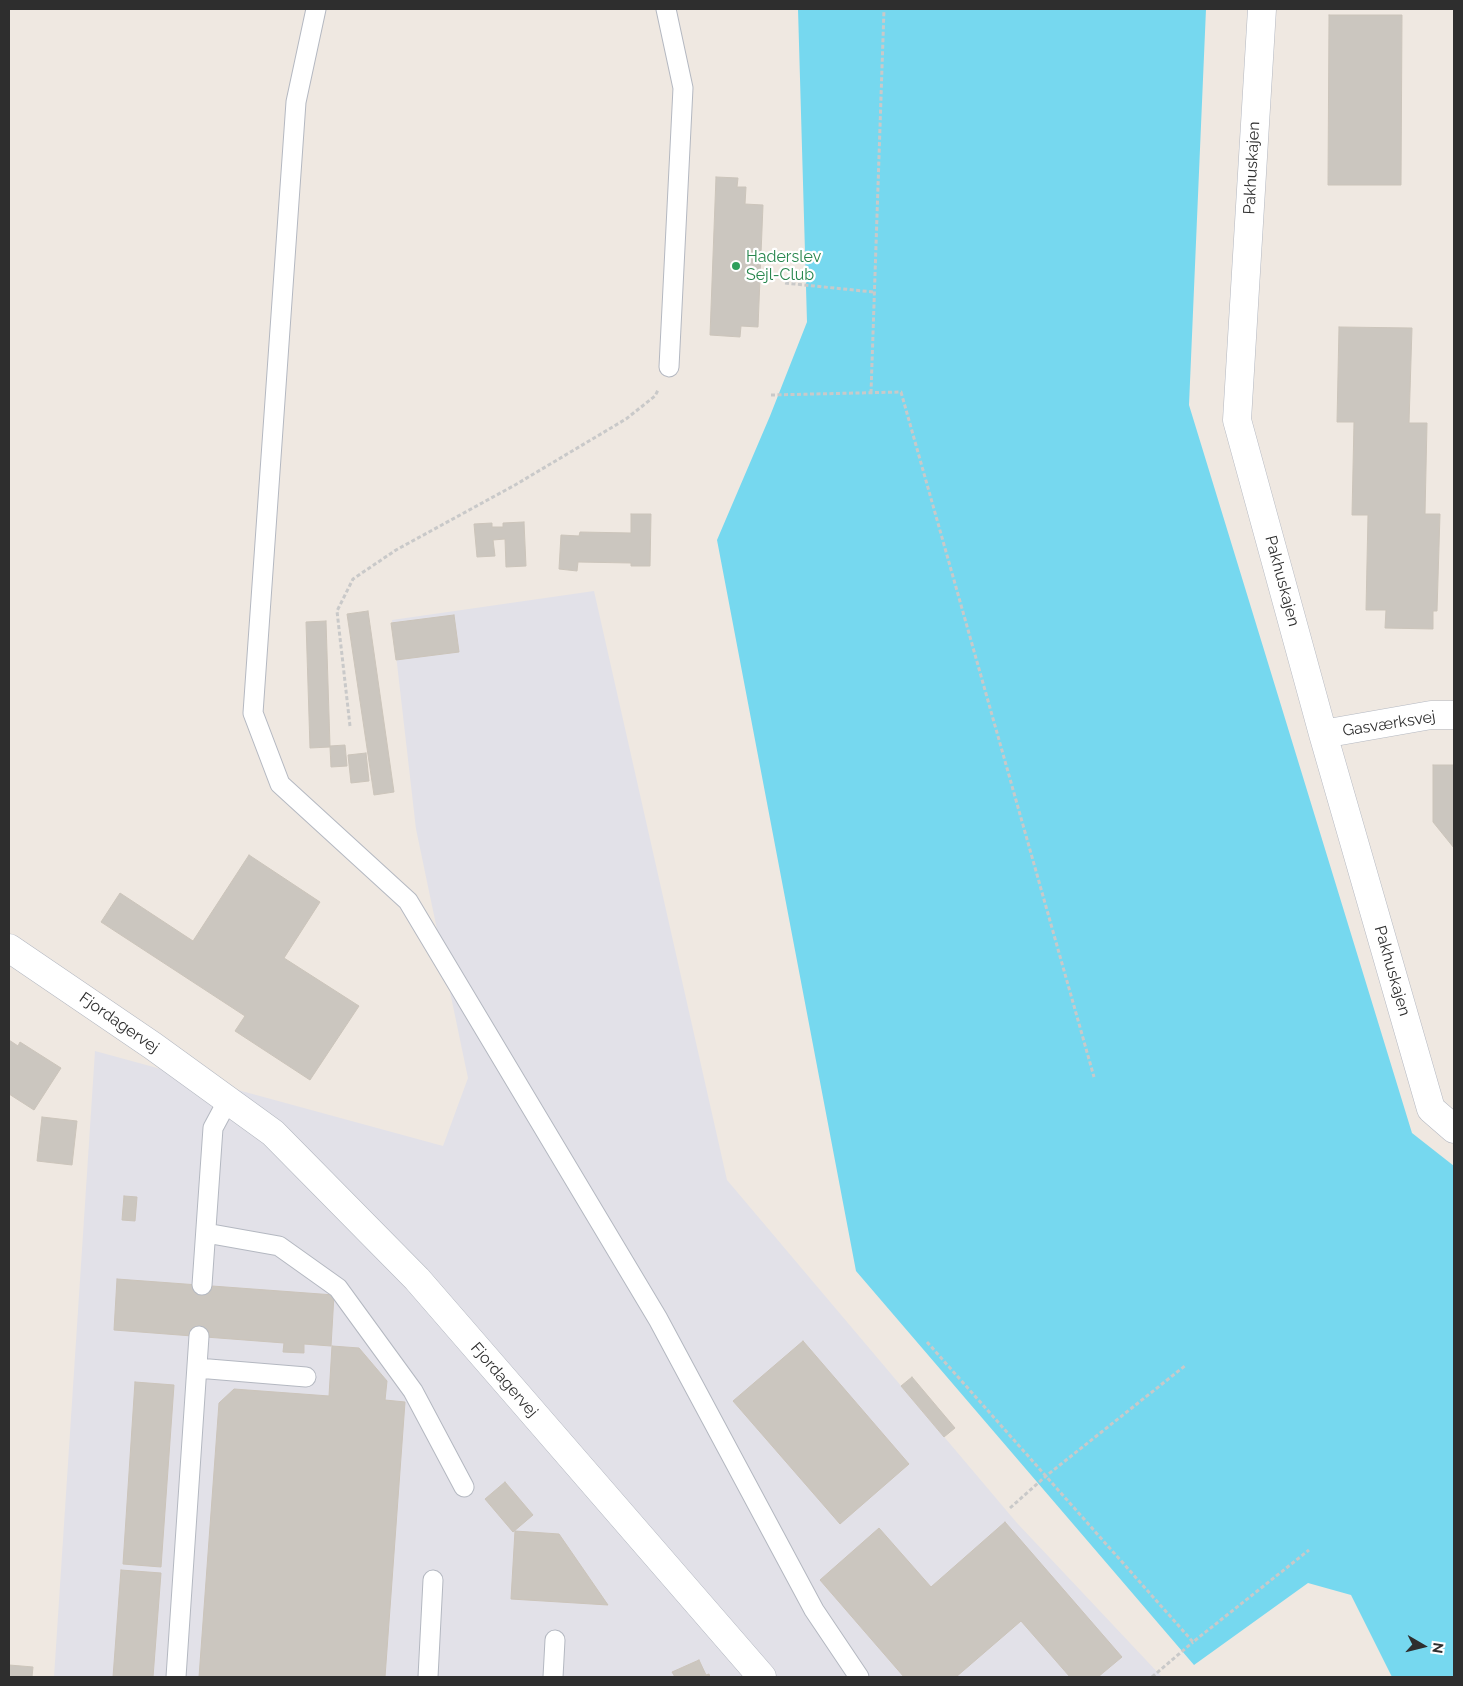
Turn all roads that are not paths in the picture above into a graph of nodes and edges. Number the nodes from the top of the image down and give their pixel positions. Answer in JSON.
{"nodes":[{"id":1,"x":316,"y":9,"type":"edge"},
{"id":2,"x":666,"y":9,"type":"edge"},
{"id":3,"x":1262,"y":9,"type":"edge"},
{"id":4,"x":669,"y":367,"type":"road end"},
{"id":5,"x":1454,"y":715,"type":"edge"},
{"id":6,"x":1323,"y":734,"type":"junction"},
{"id":7,"x":9,"y":948,"type":"edge"},
{"id":8,"x":228,"y":1100,"type":"junction"},
{"id":9,"x":1454,"y":1129,"type":"edge"},
{"id":10,"x":206,"y":1233,"type":"junction"},
{"id":11,"x":202,"y":1285,"type":"dead end"},
{"id":12,"x":199,"y":1336,"type":"dead end"},
{"id":13,"x":197,"y":1368,"type":"junction"},
{"id":14,"x":306,"y":1377,"type":"dead end"},
{"id":15,"x":464,"y":1487,"type":"dead end"},
{"id":16,"x":433,"y":1580,"type":"dead end"},
{"id":17,"x":555,"y":1640,"type":"dead end"},
{"id":18,"x":176,"y":1677,"type":"edge"},
{"id":19,"x":428,"y":1677,"type":"edge"},
{"id":20,"x":553,"y":1677,"type":"edge"},
{"id":21,"x":762,"y":1677,"type":"edge"},
{"id":22,"x":859,"y":1677,"type":"edge"}],
"edges":[{"from":1,"to":22,"type":"lane"},
{"from":2,"to":4,"type":"lane"},
{"from":3,"to":6,"type":"street","name":"Pakhuskajen"},
{"from":5,"to":6,"type":"street","name":"Gasværksvej"},
{"from":6,"to":9,"type":"street","name":"Pakhuskajen"},
{"from":7,"to":8,"type":"street","name":"Fjordagervej"},
{"from":8,"to":10,"type":"lane"},
{"from":8,"to":21,"type":"street","name":"Fjordagervej"},
{"from":10,"to":11,"type":"lane"},
{"from":10,"to":15,"type":"lane"},
{"from":12,"to":13,"type":"lane"},
{"from":13,"to":14,"type":"lane"},
{"from":13,"to":18,"type":"lane"},
{"from":16,"to":19,"type":"lane"},
{"from":17,"to":20,"type":"lane"}]}
